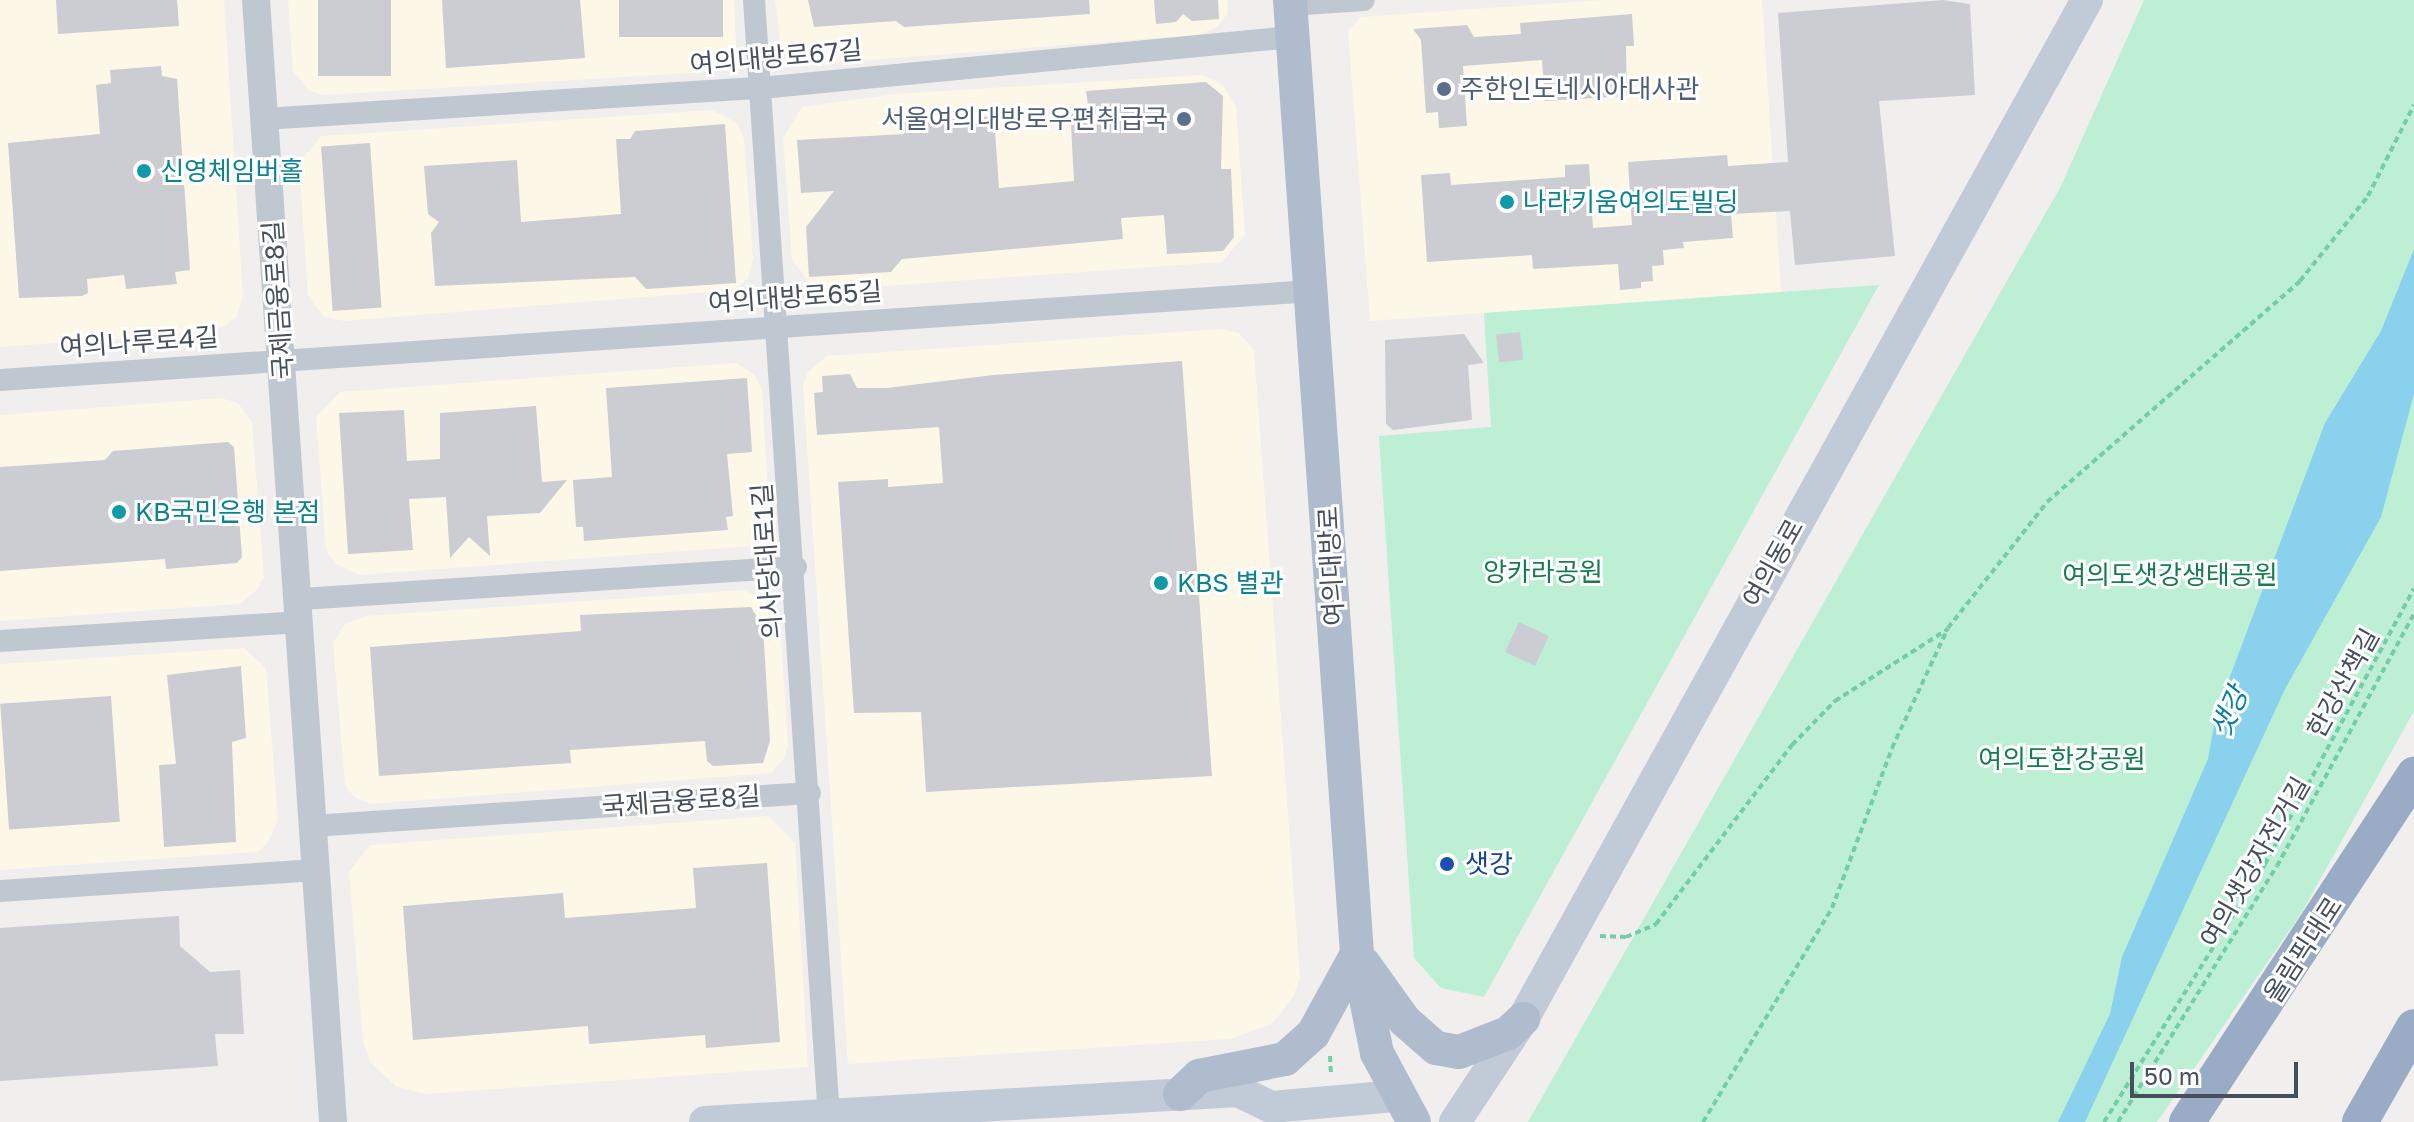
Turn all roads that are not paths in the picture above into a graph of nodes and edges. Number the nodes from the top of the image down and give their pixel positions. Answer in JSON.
{"nodes":[{"id":1,"x":256,"y":0,"type":"edge"},
{"id":2,"x":754,"y":0,"type":"edge"},
{"id":3,"x":1364,"y":0,"type":"edge"},
{"id":4,"x":2087,"y":0,"type":"edge"},
{"id":5,"x":1291,"y":14,"type":"edge"},
{"id":6,"x":761,"y":88,"type":"junction"},
{"id":7,"x":263,"y":119,"type":"junction"},
{"id":8,"x":1311,"y":291,"type":"junction"},
{"id":9,"x":778,"y":326,"type":"junction"},
{"id":10,"x":282,"y":360,"type":"junction"},
{"id":11,"x":0,"y":380,"type":"edge"},
{"id":12,"x":796,"y":567,"type":"junction"},
{"id":13,"x":301,"y":611,"type":"junction"},
{"id":14,"x":0,"y":641,"type":"edge"},
{"id":15,"x":2414,"y":775,"type":"edge"},
{"id":16,"x":810,"y":793,"type":"junction"},
{"id":17,"x":312,"y":826,"type":"junction"},
{"id":18,"x":316,"y":870,"type":"junction"},
{"id":19,"x":0,"y":891,"type":"edge"},
{"id":20,"x":1357,"y":954,"type":"junction"},
{"id":21,"x":1523,"y":1019,"type":"junction"},
{"id":22,"x":2414,"y":1027,"type":"edge"},
{"id":23,"x":1180,"y":1094,"type":"junction"},
{"id":24,"x":1406,"y":1109,"type":"edge"},
{"id":25,"x":1263,"y":1114,"type":"edge"},
{"id":26,"x":829,"y":1118,"type":"junction"},
{"id":27,"x":333,"y":1122,"type":"edge"},
{"id":28,"x":705,"y":1122,"type":"edge"},
{"id":29,"x":1455,"y":1122,"type":"edge"},
{"id":30,"x":2187,"y":1122,"type":"edge"},
{"id":31,"x":2360,"y":1122,"type":"edge"}],
"edges":[{"from":1,"to":7,"type":"street","name":"국제금융로8길"},
{"from":2,"to":6,"type":"street","name":"의사당대로1길"},
{"from":3,"to":5,"type":"street","name":"여의대방로67길"},
{"from":4,"to":21,"type":"main road","name":"여의동로"},
{"from":5,"to":6,"type":"street","name":"여의대방로67길"},
{"from":5,"to":8,"type":"main road","name":"여의대방로"},
{"from":6,"to":7,"type":"street","name":"여의대방로67길"},
{"from":6,"to":9,"type":"street","name":"의사당대로1길"},
{"from":7,"to":10,"type":"street","name":"국제금융로8길"},
{"from":8,"to":9,"type":"street","name":"여의대방로65길"},
{"from":8,"to":20,"type":"main road","name":"여의대방로"},
{"from":9,"to":10,"type":"street","name":"여의대방로65길"},
{"from":9,"to":12,"type":"street","name":"의사당대로1길"},
{"from":10,"to":11,"type":"street","name":"여의나루로4길"},
{"from":10,"to":13,"type":"street","name":"국제금융로8길"},
{"from":12,"to":13,"type":"street"},
{"from":12,"to":16,"type":"street","name":"의사당대로1길"},
{"from":13,"to":14,"type":"street"},
{"from":13,"to":17,"type":"street","name":"국제금융로8길"},
{"from":15,"to":30,"type":"highway","name":"올림픽대로"},
{"from":16,"to":17,"type":"street","name":"국제금융로8길"},
{"from":16,"to":26,"type":"street","name":"의사당대로1길"},
{"from":17,"to":18,"type":"street","name":"국제금융로8길"},
{"from":18,"to":19,"type":"street"},
{"from":18,"to":27,"type":"street","name":"국제금융로8길"},
{"from":20,"to":21,"type":"main road"},
{"from":20,"to":23,"type":"main road"},
{"from":20,"to":24,"type":"main road","name":"여의대방로"},
{"from":21,"to":29,"type":"main road","name":"여의동로"},
{"from":22,"to":31,"type":"highway"},
{"from":23,"to":25,"type":"main road"},
{"from":23,"to":26,"type":"main road"},
{"from":24,"to":25,"type":"main road"},
{"from":26,"to":28,"type":"main road"}]}
